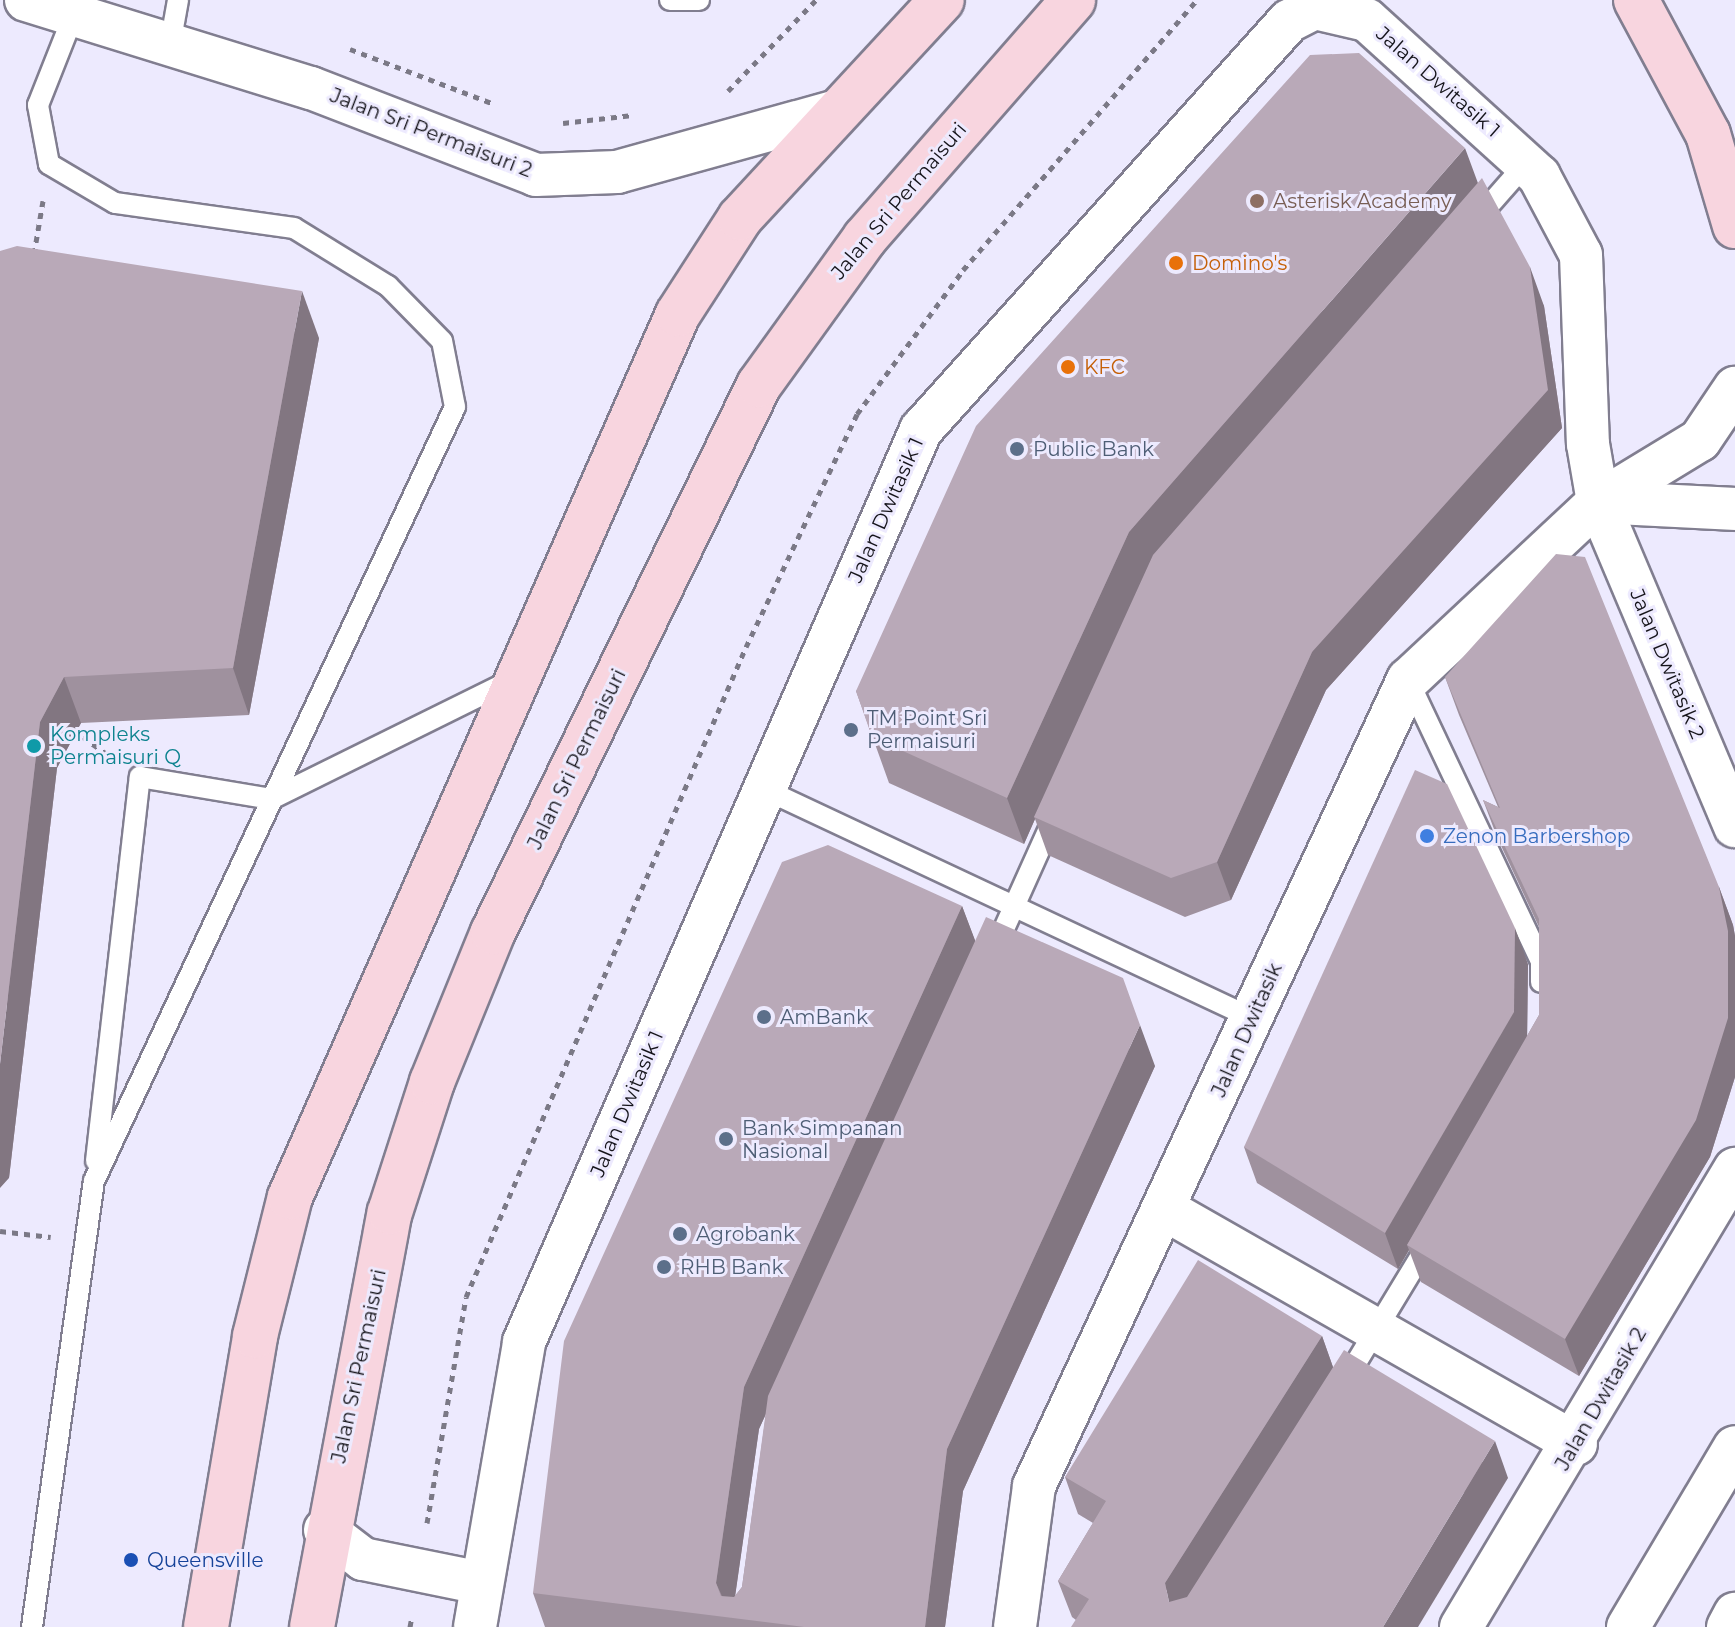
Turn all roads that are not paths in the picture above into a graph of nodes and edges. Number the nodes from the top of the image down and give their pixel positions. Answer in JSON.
{"nodes":[{"id":1,"x":26,"y":0,"type":"edge"},
{"id":2,"x":178,"y":0,"type":"edge"},
{"id":3,"x":670,"y":0,"type":"edge"},
{"id":4,"x":699,"y":0,"type":"edge"},
{"id":5,"x":942,"y":0,"type":"edge"},
{"id":6,"x":1073,"y":0,"type":"edge"},
{"id":7,"x":1636,"y":0,"type":"edge"},
{"id":8,"x":74,"y":14,"type":"junction"},
{"id":9,"x":170,"y":45,"type":"junction"},
{"id":10,"x":840,"y":110,"type":"junction"},
{"id":11,"x":1528,"y":161,"type":"junction"},
{"id":12,"x":1735,"y":226,"type":"edge"},
{"id":13,"x":1466,"y":232,"type":"edge"},
{"id":14,"x":1735,"y":388,"type":"edge"},
{"id":15,"x":1598,"y":502,"type":"junction"},
{"id":16,"x":1735,"y":509,"type":"edge"},
{"id":17,"x":515,"y":678,"type":"junction"},
{"id":18,"x":1408,"y":680,"type":"junction"},
{"id":19,"x":764,"y":789,"type":"junction"},
{"id":20,"x":271,"y":799,"type":"junction"},
{"id":21,"x":1060,"y":804,"type":"edge"},
{"id":22,"x":1735,"y":826,"type":"edge"},
{"id":23,"x":1015,"y":906,"type":"junction"},
{"id":24,"x":982,"y":977,"type":"edge"},
{"id":25,"x":1541,"y":1006,"type":"edge"},
{"id":26,"x":1252,"y":1018,"type":"junction"},
{"id":27,"x":1735,"y":1169,"type":"edge"},
{"id":28,"x":94,"y":1181,"type":"junction"},
{"id":29,"x":1166,"y":1210,"type":"junction"},
{"id":30,"x":1443,"y":1217,"type":"edge"},
{"id":31,"x":1379,"y":1328,"type":"junction"},
{"id":32,"x":1329,"y":1406,"type":"edge"},
{"id":33,"x":1576,"y":1444,"type":"junction"},
{"id":34,"x":1735,"y":1447,"type":"edge"},
{"id":35,"x":325,"y":1530,"type":"junction"},
{"id":36,"x":481,"y":1583,"type":"junction"},
{"id":37,"x":1735,"y":1614,"type":"edge"},
{"id":38,"x":34,"y":1622,"type":"edge"},
{"id":39,"x":206,"y":1627,"type":"edge"},
{"id":40,"x":312,"y":1627,"type":"edge"},
{"id":41,"x":475,"y":1627,"type":"edge"},
{"id":42,"x":1015,"y":1627,"type":"edge"},
{"id":43,"x":1461,"y":1627,"type":"edge"},
{"id":44,"x":1628,"y":1627,"type":"edge"},
{"id":45,"x":1728,"y":1627,"type":"edge"}],
"edges":[{"from":1,"to":8,"type":"street","name":"Jalan Sri Permaisuri 2"},
{"from":2,"to":9,"type":"lane"},
{"from":3,"to":4,"type":"lane"},
{"from":5,"to":10,"type":"main road"},
{"from":6,"to":35,"type":"main road","name":"Jalan Sri Permaisuri"},
{"from":7,"to":12,"type":"main road"},
{"from":8,"to":9,"type":"street","name":"Jalan Sri Permaisuri 2"},
{"from":8,"to":20,"type":"lane"},
{"from":9,"to":10,"type":"street","name":"Jalan Sri Permaisuri 2"},
{"from":10,"to":17,"type":"main road"},
{"from":11,"to":13,"type":"lane"},
{"from":11,"to":15,"type":"street","name":"Jalan Dwitasik 1"},
{"from":11,"to":19,"type":"street","name":"Jalan Dwitasik 1"},
{"from":14,"to":15,"type":"street","name":"Jalan Dwitasik"},
{"from":15,"to":16,"type":"street"},
{"from":15,"to":18,"type":"street","name":"Jalan Dwitasik"},
{"from":15,"to":22,"type":"street","name":"Jalan Dwitasik 2"},
{"from":17,"to":20,"type":"lane"},
{"from":17,"to":39,"type":"main road"},
{"from":18,"to":25,"type":"lane"},
{"from":18,"to":26,"type":"street","name":"Jalan Dwitasik"},
{"from":19,"to":23,"type":"lane"},
{"from":19,"to":36,"type":"street","name":"Jalan Dwitasik 1"},
{"from":20,"to":28,"type":"lane"},
{"from":20,"to":28,"type":"lane"},
{"from":21,"to":23,"type":"lane"},
{"from":23,"to":24,"type":"lane"},
{"from":23,"to":26,"type":"lane"},
{"from":26,"to":29,"type":"street","name":"Jalan Dwitasik"},
{"from":27,"to":33,"type":"street","name":"Jalan Dwitasik 2"},
{"from":28,"to":38,"type":"lane"},
{"from":29,"to":31,"type":"street"},
{"from":29,"to":42,"type":"street","name":"Jalan Dwitasik"},
{"from":30,"to":31,"type":"lane"},
{"from":31,"to":32,"type":"lane"},
{"from":31,"to":33,"type":"street"},
{"from":33,"to":43,"type":"street","name":"Jalan Dwitasik 2"},
{"from":34,"to":44,"type":"street"},
{"from":35,"to":36,"type":"street"},
{"from":35,"to":40,"type":"main road","name":"Jalan Sri Permaisuri"},
{"from":36,"to":41,"type":"street","name":"Jalan Dwitasik 1"},
{"from":37,"to":45,"type":"street"}]}
